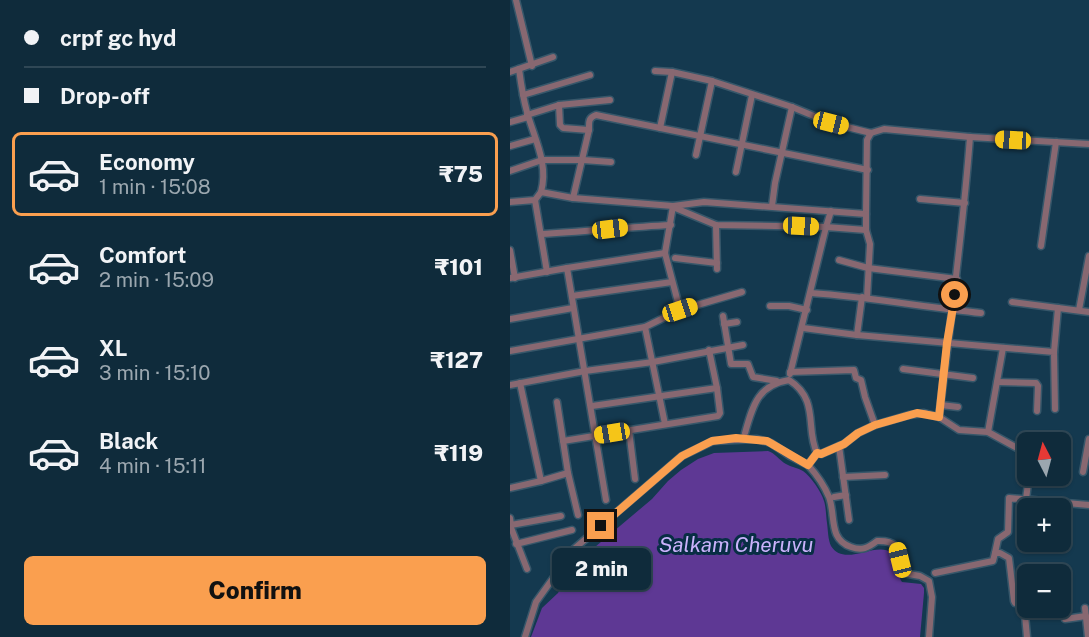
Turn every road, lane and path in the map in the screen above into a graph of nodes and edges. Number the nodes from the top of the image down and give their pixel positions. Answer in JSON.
{"nodes":[{"id":1,"x":517,"y":3,"type":"edge"},
{"id":2,"x":510,"y":8,"type":"edge"},
{"id":3,"x":553,"y":57,"type":"dead end"},
{"id":4,"x":532,"y":66,"type":"junction"},
{"id":5,"x":519,"y":69,"type":"junction"},
{"id":6,"x":655,"y":71,"type":"dead end"},
{"id":7,"x":510,"y":72,"type":"edge"},
{"id":8,"x":672,"y":72,"type":"junction"},
{"id":9,"x":590,"y":75,"type":"dead end"},
{"id":10,"x":712,"y":81,"type":"junction"},
{"id":11,"x":523,"y":94,"type":"junction"},
{"id":12,"x":752,"y":95,"type":"junction"},
{"id":13,"x":610,"y":100,"type":"dead end"},
{"id":14,"x":559,"y":105,"type":"junction"},
{"id":15,"x":792,"y":107,"type":"junction"},
{"id":16,"x":528,"y":116,"type":"junction"},
{"id":17,"x":510,"y":122,"type":"edge"},
{"id":18,"x":660,"y":128,"type":"junction"},
{"id":19,"x":589,"y":130,"type":"junction"},
{"id":20,"x":871,"y":133,"type":"junction"},
{"id":21,"x":699,"y":136,"type":"junction"},
{"id":22,"x":970,"y":137,"type":"junction"},
{"id":23,"x":535,"y":139,"type":"junction"},
{"id":24,"x":1056,"y":142,"type":"junction"},
{"id":25,"x":743,"y":144,"type":"junction"},
{"id":26,"x":1089,"y":144,"type":"edge"},
{"id":27,"x":510,"y":146,"type":"edge"},
{"id":28,"x":782,"y":152,"type":"junction"},
{"id":29,"x":696,"y":155,"type":"dead end"},
{"id":30,"x":542,"y":160,"type":"junction"},
{"id":31,"x":583,"y":160,"type":"junction"},
{"id":32,"x":611,"y":162,"type":"dead end"},
{"id":33,"x":868,"y":170,"type":"junction"},
{"id":34,"x":510,"y":171,"type":"edge"},
{"id":35,"x":736,"y":172,"type":"dead end"},
{"id":36,"x":541,"y":192,"type":"junction"},
{"id":37,"x":573,"y":198,"type":"junction"},
{"id":38,"x":920,"y":199,"type":"dead end"},
{"id":39,"x":535,"y":200,"type":"junction"},
{"id":40,"x":510,"y":202,"type":"edge"},
{"id":41,"x":965,"y":203,"type":"junction"},
{"id":42,"x":772,"y":206,"type":"junction"},
{"id":43,"x":673,"y":207,"type":"junction"},
{"id":44,"x":831,"y":211,"type":"junction"},
{"id":45,"x":866,"y":214,"type":"junction"},
{"id":46,"x":671,"y":225,"type":"junction"},
{"id":47,"x":716,"y":225,"type":"junction"},
{"id":48,"x":826,"y":227,"type":"junction"},
{"id":49,"x":866,"y":230,"type":"junction"},
{"id":50,"x":540,"y":234,"type":"junction"},
{"id":51,"x":1041,"y":246,"type":"dead end"},
{"id":52,"x":510,"y":250,"type":"edge"},
{"id":53,"x":665,"y":253,"type":"junction"},
{"id":54,"x":1089,"y":256,"type":"edge"},
{"id":55,"x":675,"y":258,"type":"dead end"},
{"id":56,"x":839,"y":261,"type":"dead end"},
{"id":57,"x":567,"y":268,"type":"junction"},
{"id":58,"x":868,"y":268,"type":"junction"},
{"id":59,"x":547,"y":272,"type":"junction"},
{"id":60,"x":512,"y":278,"type":"edge"},
{"id":61,"x":957,"y":279,"type":"junction"},
{"id":62,"x":672,"y":282,"type":"junction"},
{"id":63,"x":742,"y":292,"type":"dead end"},
{"id":64,"x":811,"y":292,"type":"junction"},
{"id":65,"x":572,"y":296,"type":"junction"},
{"id":66,"x":864,"y":298,"type":"junction"},
{"id":67,"x":1012,"y":302,"type":"dead end"},
{"id":68,"x":770,"y":306,"type":"dead end"},
{"id":69,"x":573,"y":308,"type":"junction"},
{"id":70,"x":1058,"y":309,"type":"junction"},
{"id":71,"x":680,"y":310,"type":"junction"},
{"id":72,"x":807,"y":310,"type":"junction"},
{"id":73,"x":952,"y":310,"type":"junction"},
{"id":74,"x":1079,"y":310,"type":"junction"},
{"id":75,"x":1089,"y":312,"type":"edge"},
{"id":76,"x":981,"y":313,"type":"dead end"},
{"id":77,"x":723,"y":316,"type":"dead end"},
{"id":78,"x":510,"y":319,"type":"edge"},
{"id":79,"x":737,"y":322,"type":"dead end"},
{"id":80,"x":724,"y":324,"type":"junction"},
{"id":81,"x":645,"y":327,"type":"junction"},
{"id":82,"x":803,"y":328,"type":"junction"},
{"id":83,"x":857,"y":335,"type":"junction"},
{"id":84,"x":579,"y":340,"type":"junction"},
{"id":85,"x":947,"y":343,"type":"junction"},
{"id":86,"x":743,"y":345,"type":"dead end"},
{"id":87,"x":728,"y":347,"type":"junction"},
{"id":88,"x":1003,"y":348,"type":"junction"},
{"id":89,"x":709,"y":350,"type":"junction"},
{"id":90,"x":510,"y":351,"type":"edge"},
{"id":91,"x":1054,"y":352,"type":"junction"},
{"id":92,"x":653,"y":362,"type":"junction"},
{"id":93,"x":903,"y":369,"type":"dead end"},
{"id":94,"x":585,"y":371,"type":"junction"},
{"id":95,"x":790,"y":372,"type":"junction"},
{"id":96,"x":944,"y":374,"type":"junction"},
{"id":97,"x":972,"y":378,"type":"dead end"},
{"id":98,"x":789,"y":380,"type":"junction"},
{"id":99,"x":779,"y":382,"type":"junction"},
{"id":100,"x":997,"y":382,"type":"junction"},
{"id":101,"x":520,"y":383,"type":"junction"},
{"id":102,"x":510,"y":385,"type":"edge"},
{"id":103,"x":717,"y":388,"type":"junction"},
{"id":104,"x":659,"y":396,"type":"junction"},
{"id":105,"x":557,"y":402,"type":"dead end"},
{"id":106,"x":941,"y":405,"type":"junction"},
{"id":107,"x":592,"y":406,"type":"junction"},
{"id":108,"x":957,"y":407,"type":"dead end"},
{"id":109,"x":1055,"y":409,"type":"dead end"},
{"id":110,"x":1037,"y":411,"type":"dead end"},
{"id":111,"x":939,"y":417,"type":"junction"},
{"id":112,"x":665,"y":424,"type":"junction"},
{"id":113,"x":875,"y":425,"type":"junction"},
{"id":114,"x":629,"y":430,"type":"junction"},
{"id":115,"x":988,"y":432,"type":"junction"},
{"id":116,"x":746,"y":433,"type":"dead end"},
{"id":117,"x":595,"y":436,"type":"junction"},
{"id":118,"x":1089,"y":439,"type":"edge"},
{"id":119,"x":563,"y":441,"type":"junction"},
{"id":120,"x":839,"y":446,"type":"junction"},
{"id":121,"x":1017,"y":448,"type":"edge"},
{"id":122,"x":817,"y":453,"type":"junction"},
{"id":123,"x":808,"y":465,"type":"junction"},
{"id":124,"x":1083,"y":472,"type":"dead end"},
{"id":125,"x":568,"y":473,"type":"junction"},
{"id":126,"x":885,"y":475,"type":"dead end"},
{"id":127,"x":843,"y":477,"type":"junction"},
{"id":128,"x":635,"y":478,"type":"dead end"},
{"id":129,"x":541,"y":481,"type":"junction"},
{"id":130,"x":510,"y":488,"type":"edge"},
{"id":131,"x":846,"y":495,"type":"junction"},
{"id":132,"x":834,"y":497,"type":"dead end"},
{"id":133,"x":1017,"y":498,"type":"edge"},
{"id":134,"x":606,"y":500,"type":"dead end"},
{"id":135,"x":1071,"y":503,"type":"edge"},
{"id":136,"x":1089,"y":505,"type":"edge"},
{"id":137,"x":578,"y":515,"type":"dead end"},
{"id":138,"x":561,"y":516,"type":"dead end"},
{"id":139,"x":849,"y":520,"type":"dead end"},
{"id":140,"x":510,"y":522,"type":"edge"},
{"id":141,"x":572,"y":530,"type":"dead end"},
{"id":142,"x":516,"y":544,"type":"junction"},
{"id":143,"x":995,"y":553,"type":"junction"},
{"id":144,"x":527,"y":569,"type":"dead end"},
{"id":145,"x":935,"y":573,"type":"dead end"},
{"id":146,"x":1085,"y":608,"type":"dead end"},
{"id":147,"x":1086,"y":616,"type":"junction"},
{"id":148,"x":1065,"y":619,"type":"dead end"},
{"id":149,"x":525,"y":637,"type":"edge"},
{"id":150,"x":929,"y":637,"type":"edge"},
{"id":151,"x":1028,"y":637,"type":"edge"},
{"id":152,"x":1088,"y":637,"type":"edge"}],
"edges":[{"from":1,"to":2,"type":"street"},
{"from":1,"to":4,"type":"street"},
{"from":3,"to":4,"type":"street"},
{"from":4,"to":5,"type":"street"},
{"from":5,"to":7,"type":"street"},
{"from":5,"to":11,"type":"street"},
{"from":6,"to":8,"type":"street"},
{"from":8,"to":10,"type":"street"},
{"from":8,"to":18,"type":"street"},
{"from":9,"to":11,"type":"street"},
{"from":10,"to":12,"type":"street"},
{"from":10,"to":21,"type":"street"},
{"from":11,"to":16,"type":"street"},
{"from":12,"to":15,"type":"street"},
{"from":12,"to":25,"type":"street"},
{"from":13,"to":14,"type":"street"},
{"from":14,"to":16,"type":"street"},
{"from":14,"to":19,"type":"street"},
{"from":15,"to":20,"type":"street"},
{"from":15,"to":28,"type":"street"},
{"from":16,"to":17,"type":"street"},
{"from":16,"to":23,"type":"street"},
{"from":18,"to":19,"type":"street"},
{"from":18,"to":21,"type":"street"},
{"from":19,"to":31,"type":"street"},
{"from":20,"to":22,"type":"street"},
{"from":20,"to":33,"type":"street"},
{"from":21,"to":25,"type":"street"},
{"from":21,"to":29,"type":"street"},
{"from":22,"to":24,"type":"street"},
{"from":22,"to":41,"type":"street"},
{"from":23,"to":27,"type":"street"},
{"from":23,"to":30,"type":"street"},
{"from":24,"to":26,"type":"street"},
{"from":24,"to":51,"type":"street"},
{"from":25,"to":28,"type":"street"},
{"from":25,"to":35,"type":"street"},
{"from":28,"to":33,"type":"street"},
{"from":28,"to":42,"type":"street"},
{"from":30,"to":31,"type":"street"},
{"from":30,"to":34,"type":"street"},
{"from":30,"to":36,"type":"street"},
{"from":31,"to":32,"type":"street"},
{"from":31,"to":37,"type":"street"},
{"from":33,"to":45,"type":"street"},
{"from":36,"to":37,"type":"street"},
{"from":36,"to":39,"type":"street"},
{"from":37,"to":43,"type":"street"},
{"from":38,"to":41,"type":"street"},
{"from":39,"to":40,"type":"street"},
{"from":39,"to":50,"type":"street"},
{"from":41,"to":61,"type":"street"},
{"from":42,"to":43,"type":"street"},
{"from":42,"to":44,"type":"street"},
{"from":43,"to":46,"type":"street"},
{"from":43,"to":47,"type":"street"},
{"from":44,"to":45,"type":"street"},
{"from":44,"to":48,"type":"street"},
{"from":45,"to":49,"type":"street"},
{"from":46,"to":50,"type":"street"},
{"from":46,"to":53,"type":"street"},
{"from":47,"to":48,"type":"street"},
{"from":47,"to":55,"type":"street"},
{"from":48,"to":49,"type":"street"},
{"from":48,"to":64,"type":"street"},
{"from":49,"to":58,"type":"street"},
{"from":50,"to":59,"type":"street"},
{"from":52,"to":60,"type":"street"},
{"from":53,"to":57,"type":"street"},
{"from":53,"to":62,"type":"street"},
{"from":54,"to":74,"type":"street"},
{"from":56,"to":58,"type":"street"},
{"from":57,"to":59,"type":"street"},
{"from":57,"to":65,"type":"street"},
{"from":58,"to":61,"type":"street"},
{"from":58,"to":66,"type":"street"},
{"from":59,"to":60,"type":"street"},
{"from":61,"to":73,"type":"street"},
{"from":62,"to":65,"type":"street"},
{"from":62,"to":71,"type":"street"},
{"from":63,"to":71,"type":"street"},
{"from":64,"to":66,"type":"street"},
{"from":64,"to":72,"type":"street"},
{"from":65,"to":69,"type":"street"},
{"from":66,"to":73,"type":"street"},
{"from":66,"to":83,"type":"street"},
{"from":67,"to":70,"type":"street"},
{"from":68,"to":72,"type":"street"},
{"from":69,"to":78,"type":"street"},
{"from":69,"to":84,"type":"street"},
{"from":70,"to":74,"type":"street"},
{"from":70,"to":91,"type":"street"},
{"from":71,"to":81,"type":"street"},
{"from":72,"to":82,"type":"street"},
{"from":73,"to":76,"type":"street"},
{"from":73,"to":85,"type":"street"},
{"from":74,"to":75,"type":"street"},
{"from":77,"to":80,"type":"street"},
{"from":79,"to":80,"type":"street"},
{"from":80,"to":87,"type":"street"},
{"from":81,"to":84,"type":"street"},
{"from":81,"to":92,"type":"street"},
{"from":82,"to":83,"type":"street"},
{"from":82,"to":95,"type":"street"},
{"from":83,"to":85,"type":"street"},
{"from":84,"to":90,"type":"street"},
{"from":84,"to":94,"type":"street"},
{"from":85,"to":88,"type":"street"},
{"from":85,"to":96,"type":"street"},
{"from":86,"to":87,"type":"street"},
{"from":87,"to":89,"type":"street"},
{"from":87,"to":99,"type":"street"},
{"from":88,"to":91,"type":"street"},
{"from":88,"to":100,"type":"street"},
{"from":89,"to":92,"type":"street"},
{"from":89,"to":103,"type":"street"},
{"from":91,"to":109,"type":"street"},
{"from":92,"to":94,"type":"street"},
{"from":92,"to":104,"type":"street"},
{"from":93,"to":96,"type":"street"},
{"from":94,"to":101,"type":"street"},
{"from":94,"to":107,"type":"street"},
{"from":95,"to":98,"type":"street"},
{"from":95,"to":113,"type":"street"},
{"from":96,"to":97,"type":"street"},
{"from":96,"to":106,"type":"street"},
{"from":98,"to":99,"type":"street"},
{"from":98,"to":122,"type":"street"},
{"from":99,"to":116,"type":"street"},
{"from":100,"to":110,"type":"street"},
{"from":100,"to":115,"type":"street"},
{"from":101,"to":102,"type":"street"},
{"from":101,"to":129,"type":"street"},
{"from":103,"to":104,"type":"street"},
{"from":103,"to":112,"type":"street"},
{"from":104,"to":107,"type":"street"},
{"from":104,"to":112,"type":"street"},
{"from":105,"to":119,"type":"street"},
{"from":106,"to":108,"type":"street"},
{"from":106,"to":111,"type":"street"},
{"from":107,"to":117,"type":"street"},
{"from":111,"to":113,"type":"street"},
{"from":111,"to":115,"type":"street"},
{"from":112,"to":114,"type":"street"},
{"from":113,"to":120,"type":"street"},
{"from":114,"to":117,"type":"street"},
{"from":114,"to":128,"type":"street"},
{"from":115,"to":121,"type":"street"},
{"from":117,"to":119,"type":"street"},
{"from":117,"to":134,"type":"street"},
{"from":118,"to":124,"type":"street"},
{"from":119,"to":125,"type":"street"},
{"from":120,"to":122,"type":"street"},
{"from":120,"to":127,"type":"street"},
{"from":122,"to":123,"type":"street"},
{"from":123,"to":149,"type":"street"},
{"from":123,"to":150,"type":"street"},
{"from":125,"to":129,"type":"street"},
{"from":125,"to":137,"type":"street"},
{"from":126,"to":127,"type":"street"},
{"from":127,"to":131,"type":"street"},
{"from":129,"to":130,"type":"street"},
{"from":131,"to":132,"type":"street"},
{"from":131,"to":139,"type":"street"},
{"from":133,"to":143,"type":"street"},
{"from":135,"to":136,"type":"street"},
{"from":138,"to":140,"type":"street"},
{"from":140,"to":142,"type":"street"},
{"from":141,"to":142,"type":"street"},
{"from":142,"to":144,"type":"street"},
{"from":143,"to":145,"type":"street"},
{"from":143,"to":151,"type":"street"},
{"from":146,"to":147,"type":"street"},
{"from":147,"to":148,"type":"street"},
{"from":147,"to":152,"type":"street"}]}
